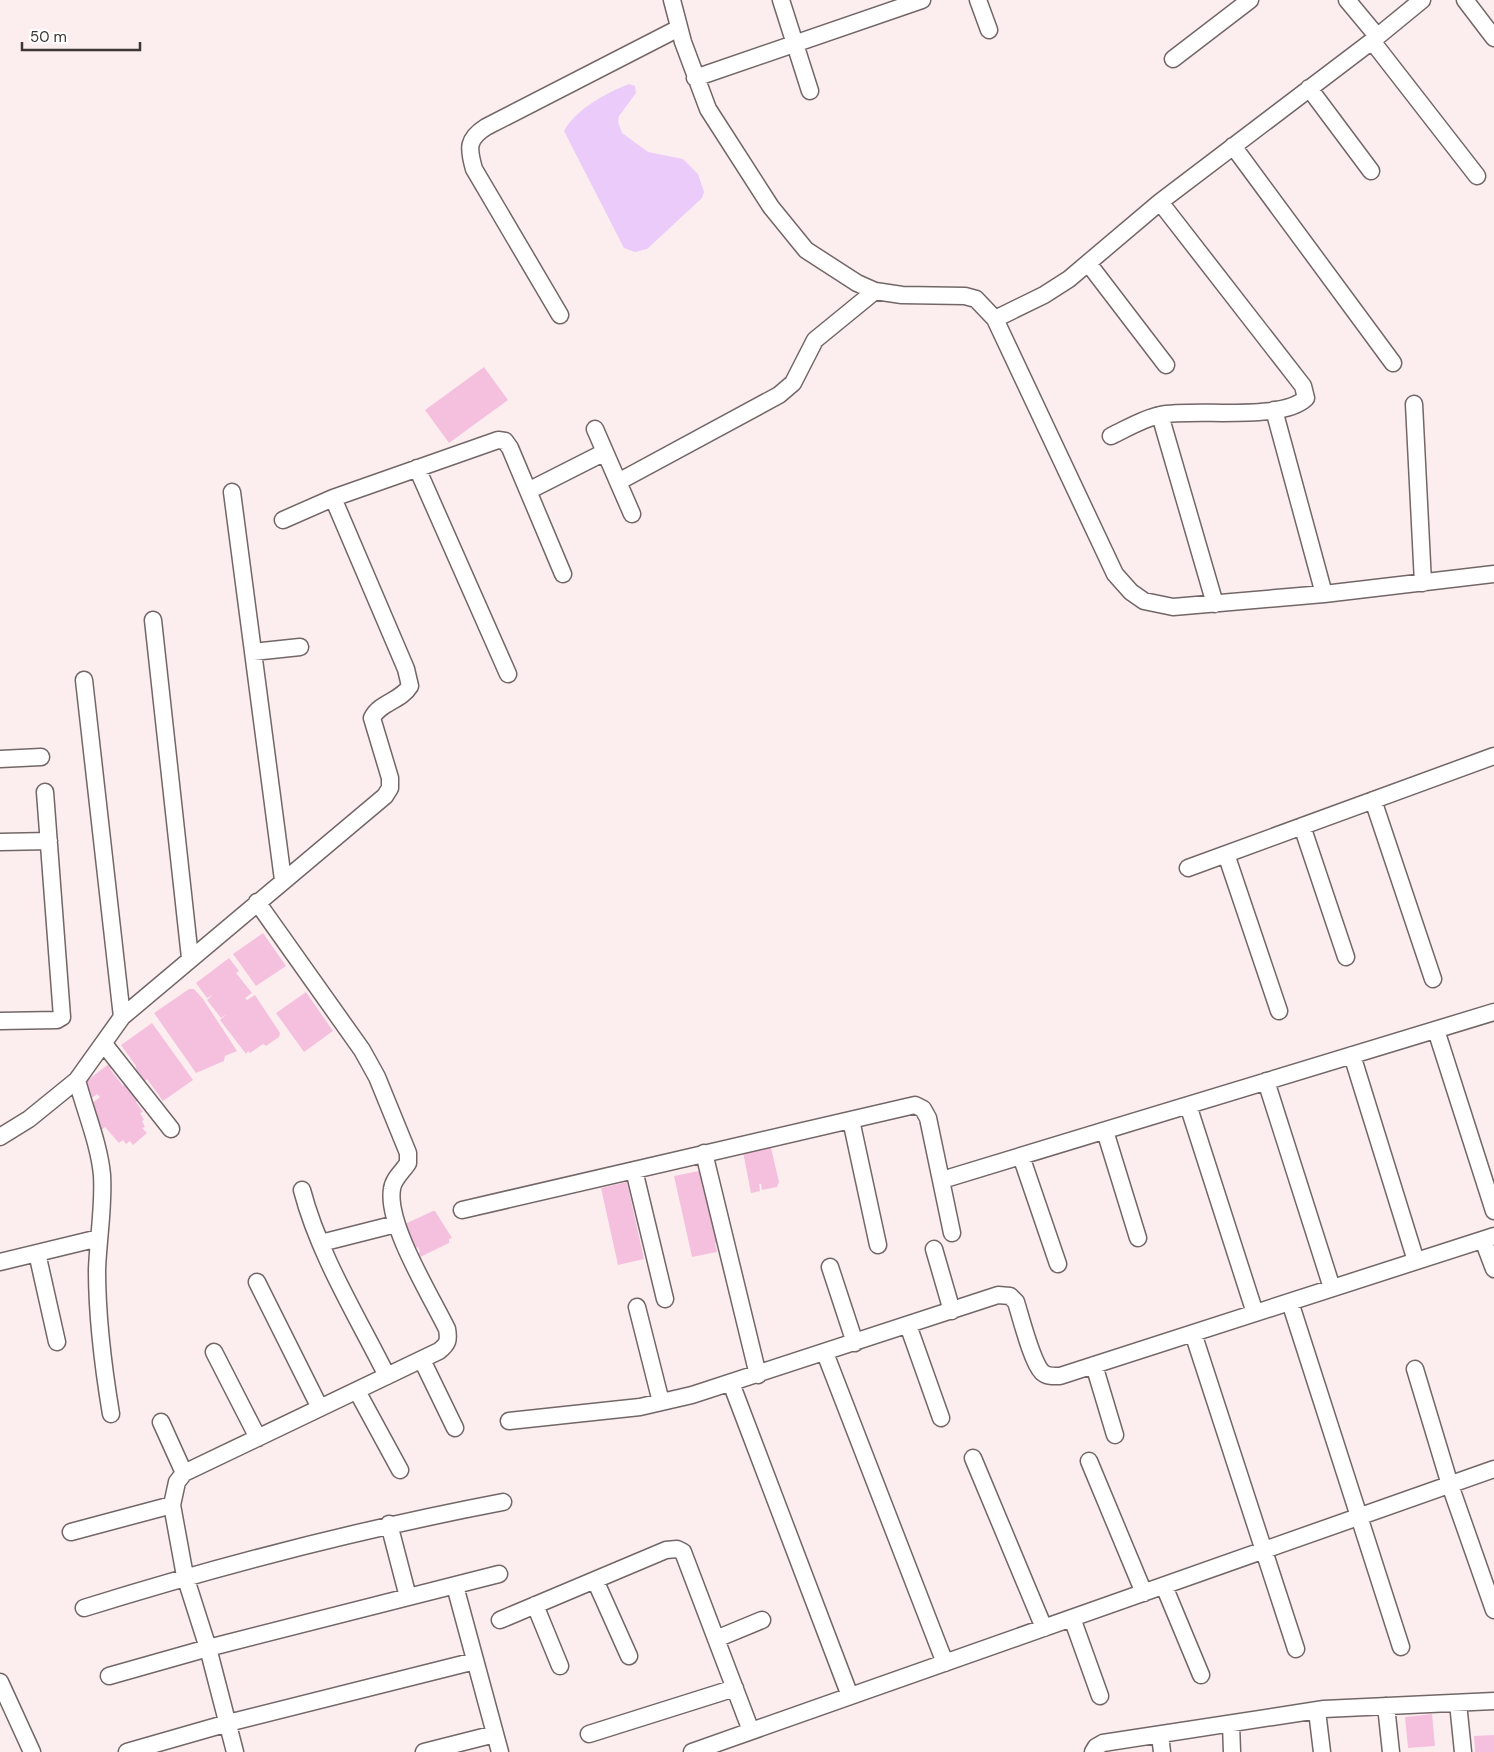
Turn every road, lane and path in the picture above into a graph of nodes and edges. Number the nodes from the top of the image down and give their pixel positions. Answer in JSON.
{"nodes":[{"id":1,"x":672,"y":0,"type":"edge"},
{"id":2,"x":781,"y":0,"type":"edge"},
{"id":3,"x":922,"y":0,"type":"edge"},
{"id":4,"x":978,"y":0,"type":"edge"},
{"id":5,"x":1250,"y":0,"type":"edge"},
{"id":6,"x":1348,"y":0,"type":"edge"},
{"id":7,"x":1422,"y":0,"type":"edge"},
{"id":8,"x":1465,"y":0,"type":"edge"},
{"id":9,"x":679,"y":28,"type":"junction"},
{"id":10,"x":989,"y":30,"type":"dead end"},
{"id":11,"x":1375,"y":38,"type":"junction"},
{"id":12,"x":1494,"y":38,"type":"edge"},
{"id":13,"x":795,"y":44,"type":"junction"},
{"id":14,"x":1173,"y":59,"type":"dead end"},
{"id":15,"x":695,"y":78,"type":"junction"},
{"id":16,"x":1309,"y":88,"type":"junction"},
{"id":17,"x":810,"y":91,"type":"dead end"},
{"id":18,"x":1233,"y":146,"type":"junction"},
{"id":19,"x":1371,"y":171,"type":"dead end"},
{"id":20,"x":1478,"y":176,"type":"dead end"},
{"id":21,"x":1160,"y":202,"type":"junction"},
{"id":22,"x":1088,"y":263,"type":"junction"},
{"id":23,"x":876,"y":291,"type":"junction"},
{"id":24,"x":560,"y":315,"type":"dead end"},
{"id":25,"x":995,"y":319,"type":"junction"},
{"id":26,"x":1393,"y":363,"type":"dead end"},
{"id":27,"x":1166,"y":365,"type":"dead end"},
{"id":28,"x":1414,"y":404,"type":"dead end"},
{"id":29,"x":1274,"y":410,"type":"junction"},
{"id":30,"x":1160,"y":415,"type":"junction"},
{"id":31,"x":595,"y":429,"type":"dead end"},
{"id":32,"x":1110,"y":436,"type":"dead end"},
{"id":33,"x":605,"y":452,"type":"junction"},
{"id":34,"x":417,"y":468,"type":"junction"},
{"id":35,"x":618,"y":482,"type":"junction"},
{"id":36,"x":528,"y":491,"type":"junction"},
{"id":37,"x":232,"y":492,"type":"dead end"},
{"id":38,"x":333,"y":498,"type":"junction"},
{"id":39,"x":632,"y":514,"type":"dead end"},
{"id":40,"x":282,"y":520,"type":"dead end"},
{"id":41,"x":563,"y":574,"type":"dead end"},
{"id":42,"x":1494,"y":574,"type":"edge"},
{"id":43,"x":1423,"y":584,"type":"junction"},
{"id":44,"x":1324,"y":594,"type":"junction"},
{"id":45,"x":1215,"y":604,"type":"junction"},
{"id":46,"x":153,"y":620,"type":"dead end"},
{"id":47,"x":300,"y":647,"type":"dead end"},
{"id":48,"x":253,"y":652,"type":"junction"},
{"id":49,"x":508,"y":674,"type":"dead end"},
{"id":50,"x":84,"y":680,"type":"dead end"},
{"id":51,"x":1494,"y":756,"type":"edge"},
{"id":52,"x":41,"y":757,"type":"dead end"},
{"id":53,"x":0,"y":759,"type":"edge"},
{"id":54,"x":45,"y":792,"type":"dead end"},
{"id":55,"x":1373,"y":800,"type":"junction"},
{"id":56,"x":1302,"y":826,"type":"junction"},
{"id":57,"x":49,"y":841,"type":"junction"},
{"id":58,"x":0,"y":842,"type":"edge"},
{"id":59,"x":1226,"y":854,"type":"junction"},
{"id":60,"x":1188,"y":868,"type":"dead end"},
{"id":61,"x":283,"y":880,"type":"junction"},
{"id":62,"x":258,"y":902,"type":"junction"},
{"id":63,"x":1346,"y":957,"type":"dead end"},
{"id":64,"x":190,"y":958,"type":"junction"},
{"id":65,"x":1433,"y":978,"type":"dead end"},
{"id":66,"x":1279,"y":1011,"type":"dead end"},
{"id":67,"x":1494,"y":1012,"type":"edge"},
{"id":68,"x":122,"y":1016,"type":"junction"},
{"id":69,"x":0,"y":1021,"type":"edge"},
{"id":70,"x":1436,"y":1030,"type":"junction"},
{"id":71,"x":104,"y":1044,"type":"junction"},
{"id":72,"x":1352,"y":1055,"type":"junction"},
{"id":73,"x":77,"y":1080,"type":"junction"},
{"id":74,"x":1266,"y":1081,"type":"junction"},
{"id":75,"x":1188,"y":1105,"type":"junction"},
{"id":76,"x":851,"y":1120,"type":"junction"},
{"id":77,"x":171,"y":1129,"type":"dead end"},
{"id":78,"x":1105,"y":1132,"type":"junction"},
{"id":79,"x":0,"y":1137,"type":"edge"},
{"id":80,"x":704,"y":1154,"type":"junction"},
{"id":81,"x":1021,"y":1156,"type":"junction"},
{"id":82,"x":634,"y":1170,"type":"junction"},
{"id":83,"x":942,"y":1180,"type":"junction"},
{"id":84,"x":302,"y":1190,"type":"dead end"},
{"id":85,"x":462,"y":1210,"type":"dead end"},
{"id":86,"x":1494,"y":1211,"type":"edge"},
{"id":87,"x":396,"y":1224,"type":"junction"},
{"id":88,"x":952,"y":1233,"type":"dead end"},
{"id":89,"x":99,"y":1238,"type":"junction"},
{"id":90,"x":1138,"y":1238,"type":"dead end"},
{"id":91,"x":1489,"y":1238,"type":"edge"},
{"id":92,"x":321,"y":1243,"type":"junction"},
{"id":93,"x":878,"y":1245,"type":"dead end"},
{"id":94,"x":934,"y":1249,"type":"dead end"},
{"id":95,"x":37,"y":1253,"type":"junction"},
{"id":96,"x":1416,"y":1261,"type":"junction"},
{"id":97,"x":0,"y":1262,"type":"edge"},
{"id":98,"x":1058,"y":1264,"type":"dead end"},
{"id":99,"x":830,"y":1267,"type":"dead end"},
{"id":100,"x":1494,"y":1269,"type":"edge"},
{"id":101,"x":257,"y":1282,"type":"dead end"},
{"id":102,"x":1332,"y":1288,"type":"junction"},
{"id":103,"x":665,"y":1299,"type":"dead end"},
{"id":104,"x":1290,"y":1302,"type":"junction"},
{"id":105,"x":637,"y":1307,"type":"dead end"},
{"id":106,"x":952,"y":1311,"type":"junction"},
{"id":107,"x":1255,"y":1313,"type":"junction"},
{"id":108,"x":908,"y":1325,"type":"junction"},
{"id":109,"x":1193,"y":1333,"type":"junction"},
{"id":110,"x":58,"y":1342,"type":"dead end"},
{"id":111,"x":855,"y":1343,"type":"junction"},
{"id":112,"x":214,"y":1352,"type":"dead end"},
{"id":113,"x":825,"y":1352,"type":"junction"},
{"id":114,"x":422,"y":1360,"type":"junction"},
{"id":115,"x":1094,"y":1365,"type":"junction"},
{"id":116,"x":1415,"y":1369,"type":"dead end"},
{"id":117,"x":758,"y":1374,"type":"junction"},
{"id":118,"x":388,"y":1376,"type":"junction"},
{"id":119,"x":731,"y":1383,"type":"junction"},
{"id":120,"x":357,"y":1391,"type":"junction"},
{"id":121,"x":661,"y":1402,"type":"junction"},
{"id":122,"x":320,"y":1408,"type":"junction"},
{"id":123,"x":111,"y":1414,"type":"dead end"},
{"id":124,"x":941,"y":1418,"type":"dead end"},
{"id":125,"x":509,"y":1421,"type":"dead end"},
{"id":126,"x":161,"y":1422,"type":"dead end"},
{"id":127,"x":455,"y":1428,"type":"dead end"},
{"id":128,"x":1115,"y":1435,"type":"dead end"},
{"id":129,"x":258,"y":1438,"type":"junction"},
{"id":130,"x":974,"y":1458,"type":"dead end"},
{"id":131,"x":1089,"y":1461,"type":"dead end"},
{"id":132,"x":400,"y":1470,"type":"dead end"},
{"id":133,"x":1494,"y":1470,"type":"edge"},
{"id":134,"x":184,"y":1473,"type":"junction"},
{"id":135,"x":1450,"y":1485,"type":"junction"},
{"id":136,"x":503,"y":1502,"type":"dead end"},
{"id":137,"x":172,"y":1505,"type":"junction"},
{"id":138,"x":1360,"y":1517,"type":"junction"},
{"id":139,"x":389,"y":1524,"type":"junction"},
{"id":140,"x":71,"y":1532,"type":"dead end"},
{"id":141,"x":1263,"y":1551,"type":"junction"},
{"id":142,"x":499,"y":1574,"type":"dead end"},
{"id":143,"x":185,"y":1576,"type":"junction"},
{"id":144,"x":595,"y":1580,"type":"junction"},
{"id":145,"x":456,"y":1586,"type":"junction"},
{"id":146,"x":1164,"y":1586,"type":"junction"},
{"id":147,"x":1144,"y":1593,"type":"junction"},
{"id":148,"x":408,"y":1597,"type":"junction"},
{"id":149,"x":536,"y":1605,"type":"junction"},
{"id":150,"x":84,"y":1608,"type":"dead end"},
{"id":151,"x":1494,"y":1610,"type":"edge"},
{"id":152,"x":1072,"y":1618,"type":"junction"},
{"id":153,"x":500,"y":1620,"type":"dead end"},
{"id":154,"x":762,"y":1620,"type":"dead end"},
{"id":155,"x":1044,"y":1628,"type":"junction"},
{"id":156,"x":716,"y":1639,"type":"junction"},
{"id":157,"x":208,"y":1648,"type":"junction"},
{"id":158,"x":1401,"y":1648,"type":"dead end"},
{"id":159,"x":1296,"y":1649,"type":"dead end"},
{"id":160,"x":629,"y":1656,"type":"dead end"},
{"id":161,"x":475,"y":1660,"type":"junction"},
{"id":162,"x":945,"y":1663,"type":"junction"},
{"id":163,"x":560,"y":1666,"type":"dead end"},
{"id":164,"x":1201,"y":1675,"type":"dead end"},
{"id":165,"x":109,"y":1676,"type":"dead end"},
{"id":166,"x":0,"y":1682,"type":"edge"},
{"id":167,"x":735,"y":1688,"type":"junction"},
{"id":168,"x":850,"y":1696,"type":"junction"},
{"id":169,"x":1100,"y":1696,"type":"dead end"},
{"id":170,"x":1494,"y":1701,"type":"edge"},
{"id":171,"x":1458,"y":1703,"type":"junction"},
{"id":172,"x":1386,"y":1706,"type":"junction"},
{"id":173,"x":1317,"y":1711,"type":"junction"},
{"id":174,"x":228,"y":1723,"type":"junction"},
{"id":175,"x":1231,"y":1724,"type":"junction"},
{"id":176,"x":751,"y":1731,"type":"junction"},
{"id":177,"x":495,"y":1734,"type":"junction"},
{"id":178,"x":589,"y":1734,"type":"dead end"},
{"id":179,"x":1160,"y":1735,"type":"junction"},
{"id":180,"x":32,"y":1752,"type":"edge"},
{"id":181,"x":127,"y":1752,"type":"edge"},
{"id":182,"x":235,"y":1752,"type":"edge"},
{"id":183,"x":424,"y":1752,"type":"edge"},
{"id":184,"x":500,"y":1752,"type":"edge"},
{"id":185,"x":692,"y":1752,"type":"edge"},
{"id":186,"x":1093,"y":1752,"type":"edge"},
{"id":187,"x":1162,"y":1752,"type":"edge"},
{"id":188,"x":1232,"y":1752,"type":"edge"},
{"id":189,"x":1322,"y":1752,"type":"edge"},
{"id":190,"x":1391,"y":1752,"type":"edge"},
{"id":191,"x":1463,"y":1752,"type":"edge"}],
"edges":[{"from":1,"to":9,"type":"street"},
{"from":2,"to":13,"type":"street"},
{"from":3,"to":13,"type":"street"},
{"from":4,"to":10,"type":"street"},
{"from":5,"to":14,"type":"street"},
{"from":6,"to":11,"type":"street"},
{"from":7,"to":11,"type":"street"},
{"from":8,"to":12,"type":"street"},
{"from":9,"to":15,"type":"street"},
{"from":9,"to":24,"type":"street"},
{"from":11,"to":16,"type":"street"},
{"from":11,"to":20,"type":"street"},
{"from":13,"to":15,"type":"street"},
{"from":13,"to":17,"type":"street"},
{"from":15,"to":23,"type":"street"},
{"from":16,"to":18,"type":"street"},
{"from":16,"to":19,"type":"street"},
{"from":18,"to":21,"type":"street"},
{"from":18,"to":26,"type":"street"},
{"from":21,"to":22,"type":"street"},
{"from":21,"to":29,"type":"street"},
{"from":22,"to":25,"type":"street"},
{"from":22,"to":27,"type":"street"},
{"from":23,"to":25,"type":"street"},
{"from":23,"to":35,"type":"street"},
{"from":25,"to":45,"type":"street"},
{"from":28,"to":43,"type":"street"},
{"from":29,"to":30,"type":"street"},
{"from":29,"to":44,"type":"street"},
{"from":30,"to":32,"type":"street"},
{"from":30,"to":45,"type":"street"},
{"from":31,"to":33,"type":"street"},
{"from":33,"to":35,"type":"street"},
{"from":33,"to":36,"type":"street"},
{"from":34,"to":36,"type":"street"},
{"from":34,"to":38,"type":"street"},
{"from":34,"to":49,"type":"street"},
{"from":35,"to":39,"type":"street"},
{"from":36,"to":41,"type":"street"},
{"from":37,"to":48,"type":"street"},
{"from":38,"to":40,"type":"street"},
{"from":38,"to":61,"type":"street"},
{"from":42,"to":43,"type":"street"},
{"from":43,"to":44,"type":"street"},
{"from":44,"to":45,"type":"street"},
{"from":46,"to":64,"type":"street"},
{"from":47,"to":48,"type":"street"},
{"from":48,"to":61,"type":"street"},
{"from":50,"to":68,"type":"street"},
{"from":51,"to":55,"type":"street"},
{"from":52,"to":53,"type":"street"},
{"from":54,"to":57,"type":"street"},
{"from":55,"to":56,"type":"street"},
{"from":55,"to":65,"type":"street"},
{"from":56,"to":59,"type":"street"},
{"from":56,"to":63,"type":"street"},
{"from":57,"to":58,"type":"street"},
{"from":57,"to":69,"type":"street"},
{"from":59,"to":60,"type":"street"},
{"from":59,"to":66,"type":"street"},
{"from":61,"to":62,"type":"street"},
{"from":62,"to":64,"type":"street"},
{"from":62,"to":87,"type":"street"},
{"from":64,"to":68,"type":"street"},
{"from":67,"to":70,"type":"street"},
{"from":68,"to":71,"type":"street"},
{"from":70,"to":72,"type":"street"},
{"from":70,"to":86,"type":"street"},
{"from":71,"to":73,"type":"street"},
{"from":71,"to":77,"type":"street"},
{"from":72,"to":74,"type":"street"},
{"from":72,"to":96,"type":"street"},
{"from":73,"to":79,"type":"street"},
{"from":73,"to":89,"type":"street"},
{"from":74,"to":75,"type":"street"},
{"from":74,"to":102,"type":"street"},
{"from":75,"to":78,"type":"street"},
{"from":75,"to":107,"type":"street"},
{"from":76,"to":80,"type":"street"},
{"from":76,"to":83,"type":"street"},
{"from":76,"to":93,"type":"street"},
{"from":78,"to":81,"type":"street"},
{"from":78,"to":90,"type":"street"},
{"from":80,"to":82,"type":"street"},
{"from":80,"to":117,"type":"street"},
{"from":81,"to":83,"type":"street"},
{"from":81,"to":98,"type":"street"},
{"from":82,"to":85,"type":"street"},
{"from":82,"to":103,"type":"street"},
{"from":83,"to":88,"type":"street"},
{"from":84,"to":92,"type":"street"},
{"from":87,"to":92,"type":"street"},
{"from":87,"to":114,"type":"street"},
{"from":89,"to":95,"type":"street"},
{"from":89,"to":123,"type":"street"},
{"from":91,"to":96,"type":"street"},
{"from":91,"to":100,"type":"street"},
{"from":92,"to":118,"type":"street"},
{"from":94,"to":106,"type":"street"},
{"from":95,"to":97,"type":"street"},
{"from":95,"to":110,"type":"street"},
{"from":96,"to":102,"type":"street"},
{"from":99,"to":111,"type":"street"},
{"from":101,"to":122,"type":"street"},
{"from":102,"to":104,"type":"street"},
{"from":104,"to":107,"type":"street"},
{"from":104,"to":138,"type":"street"},
{"from":105,"to":121,"type":"street"},
{"from":106,"to":108,"type":"street"},
{"from":106,"to":115,"type":"street"},
{"from":107,"to":109,"type":"street"},
{"from":108,"to":111,"type":"street"},
{"from":108,"to":124,"type":"street"},
{"from":109,"to":115,"type":"street"},
{"from":109,"to":141,"type":"street"},
{"from":111,"to":113,"type":"street"},
{"from":112,"to":129,"type":"street"},
{"from":113,"to":117,"type":"street"},
{"from":113,"to":162,"type":"street"},
{"from":114,"to":118,"type":"street"},
{"from":114,"to":127,"type":"street"},
{"from":115,"to":128,"type":"street"},
{"from":116,"to":135,"type":"street"},
{"from":117,"to":119,"type":"street"},
{"from":118,"to":120,"type":"street"},
{"from":119,"to":121,"type":"street"},
{"from":119,"to":168,"type":"street"},
{"from":120,"to":122,"type":"street"},
{"from":120,"to":132,"type":"street"},
{"from":121,"to":125,"type":"street"},
{"from":122,"to":129,"type":"street"},
{"from":126,"to":134,"type":"street"},
{"from":129,"to":134,"type":"street"},
{"from":130,"to":155,"type":"street"},
{"from":131,"to":147,"type":"street"},
{"from":133,"to":135,"type":"street"},
{"from":134,"to":137,"type":"street"},
{"from":135,"to":138,"type":"street"},
{"from":135,"to":151,"type":"street"},
{"from":136,"to":139,"type":"street"},
{"from":137,"to":140,"type":"street"},
{"from":137,"to":143,"type":"street"},
{"from":138,"to":141,"type":"street"},
{"from":138,"to":158,"type":"street"},
{"from":139,"to":143,"type":"street"},
{"from":139,"to":148,"type":"street"},
{"from":141,"to":146,"type":"street"},
{"from":141,"to":159,"type":"street"},
{"from":142,"to":145,"type":"street"},
{"from":143,"to":150,"type":"street"},
{"from":143,"to":157,"type":"street"},
{"from":144,"to":149,"type":"street"},
{"from":144,"to":156,"type":"street"},
{"from":144,"to":160,"type":"street"},
{"from":145,"to":148,"type":"street"},
{"from":145,"to":161,"type":"street"},
{"from":146,"to":147,"type":"street"},
{"from":146,"to":164,"type":"street"},
{"from":147,"to":152,"type":"street"},
{"from":148,"to":157,"type":"street"},
{"from":149,"to":153,"type":"street"},
{"from":149,"to":163,"type":"street"},
{"from":152,"to":155,"type":"street"},
{"from":152,"to":169,"type":"street"},
{"from":154,"to":156,"type":"street"},
{"from":155,"to":162,"type":"street"},
{"from":156,"to":167,"type":"street"},
{"from":157,"to":165,"type":"street"},
{"from":157,"to":174,"type":"street"},
{"from":161,"to":174,"type":"street"},
{"from":161,"to":177,"type":"street"},
{"from":162,"to":168,"type":"street"},
{"from":166,"to":180,"type":"street"},
{"from":167,"to":176,"type":"street"},
{"from":167,"to":178,"type":"street"},
{"from":168,"to":176,"type":"street"},
{"from":170,"to":171,"type":"street"},
{"from":171,"to":172,"type":"street"},
{"from":171,"to":191,"type":"street"},
{"from":172,"to":173,"type":"street"},
{"from":172,"to":190,"type":"street"},
{"from":173,"to":175,"type":"street"},
{"from":173,"to":189,"type":"street"},
{"from":174,"to":181,"type":"street"},
{"from":174,"to":182,"type":"street"},
{"from":175,"to":179,"type":"street"},
{"from":175,"to":188,"type":"street"},
{"from":176,"to":185,"type":"street"},
{"from":177,"to":183,"type":"street"},
{"from":177,"to":184,"type":"street"},
{"from":179,"to":186,"type":"street"},
{"from":179,"to":187,"type":"street"}]}
